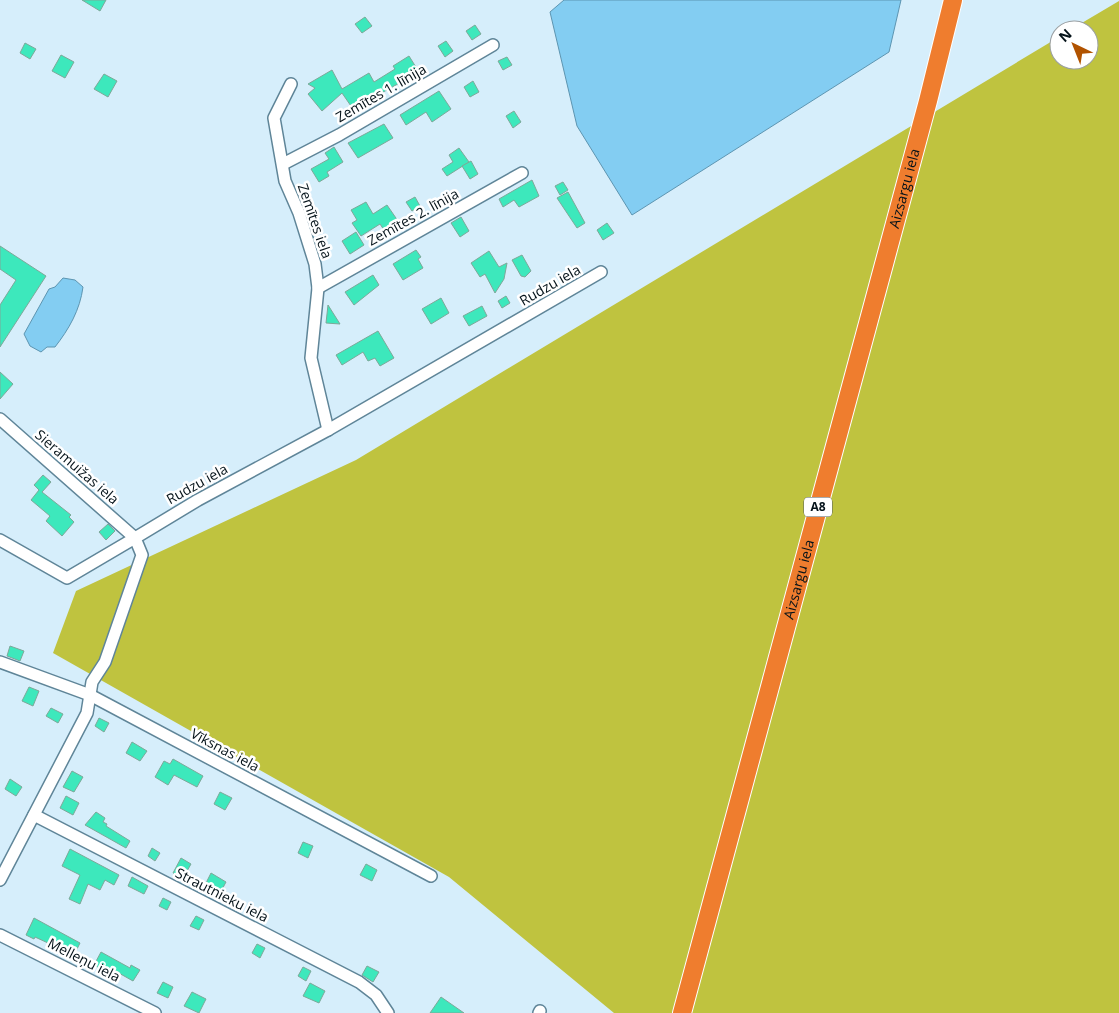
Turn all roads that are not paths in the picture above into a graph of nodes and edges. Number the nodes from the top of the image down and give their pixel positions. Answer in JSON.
{"nodes":[{"id":1,"x":953,"y":0,"type":"edge"},
{"id":2,"x":493,"y":45,"type":"dead end"},
{"id":3,"x":291,"y":84,"type":"dead end"},
{"id":4,"x":284,"y":164,"type":"junction"},
{"id":5,"x":522,"y":173,"type":"dead end"},
{"id":6,"x":601,"y":272,"type":"dead end"},
{"id":7,"x":318,"y":288,"type":"junction"},
{"id":8,"x":0,"y":419,"type":"edge"},
{"id":9,"x":328,"y":430,"type":"junction"},
{"id":10,"x":135,"y":538,"type":"junction"},
{"id":11,"x":0,"y":540,"type":"edge"},
{"id":12,"x":0,"y":662,"type":"edge"},
{"id":13,"x":90,"y":695,"type":"junction"},
{"id":14,"x":34,"y":815,"type":"junction"},
{"id":15,"x":1,"y":873,"type":"edge"},
{"id":16,"x":431,"y":876,"type":"dead end"},
{"id":17,"x":0,"y":935,"type":"edge"},
{"id":18,"x":155,"y":1013,"type":"edge"},
{"id":19,"x":388,"y":1013,"type":"edge"},
{"id":20,"x":682,"y":1013,"type":"edge"}],
"edges":[{"from":1,"to":20,"type":"highway","name":"Aizsargu iela","number":"A8"},
{"from":2,"to":4,"type":"street","name":"Zemītes 1. līnija"},
{"from":3,"to":4,"type":"street","name":"Zemītes iela"},
{"from":4,"to":7,"type":"street","name":"Zemītes iela"},
{"from":5,"to":7,"type":"street","name":"Zemītes 2. līnija"},
{"from":6,"to":9,"type":"street","name":"Rudzu iela"},
{"from":7,"to":9,"type":"street","name":"Zemītes iela"},
{"from":8,"to":10,"type":"street","name":"Sieramuižas iela"},
{"from":9,"to":10,"type":"street","name":"Rudzu iela"},
{"from":10,"to":11,"type":"street","name":"Rudzu iela"},
{"from":10,"to":13,"type":"street"},
{"from":12,"to":13,"type":"street","name":"Vīksnas iela"},
{"from":13,"to":14,"type":"street"},
{"from":13,"to":16,"type":"street","name":"Vīksnas iela"},
{"from":14,"to":15,"type":"street"},
{"from":14,"to":19,"type":"street","name":"Strautnieku iela"},
{"from":17,"to":18,"type":"street","name":"Melleņu iela"}]}
